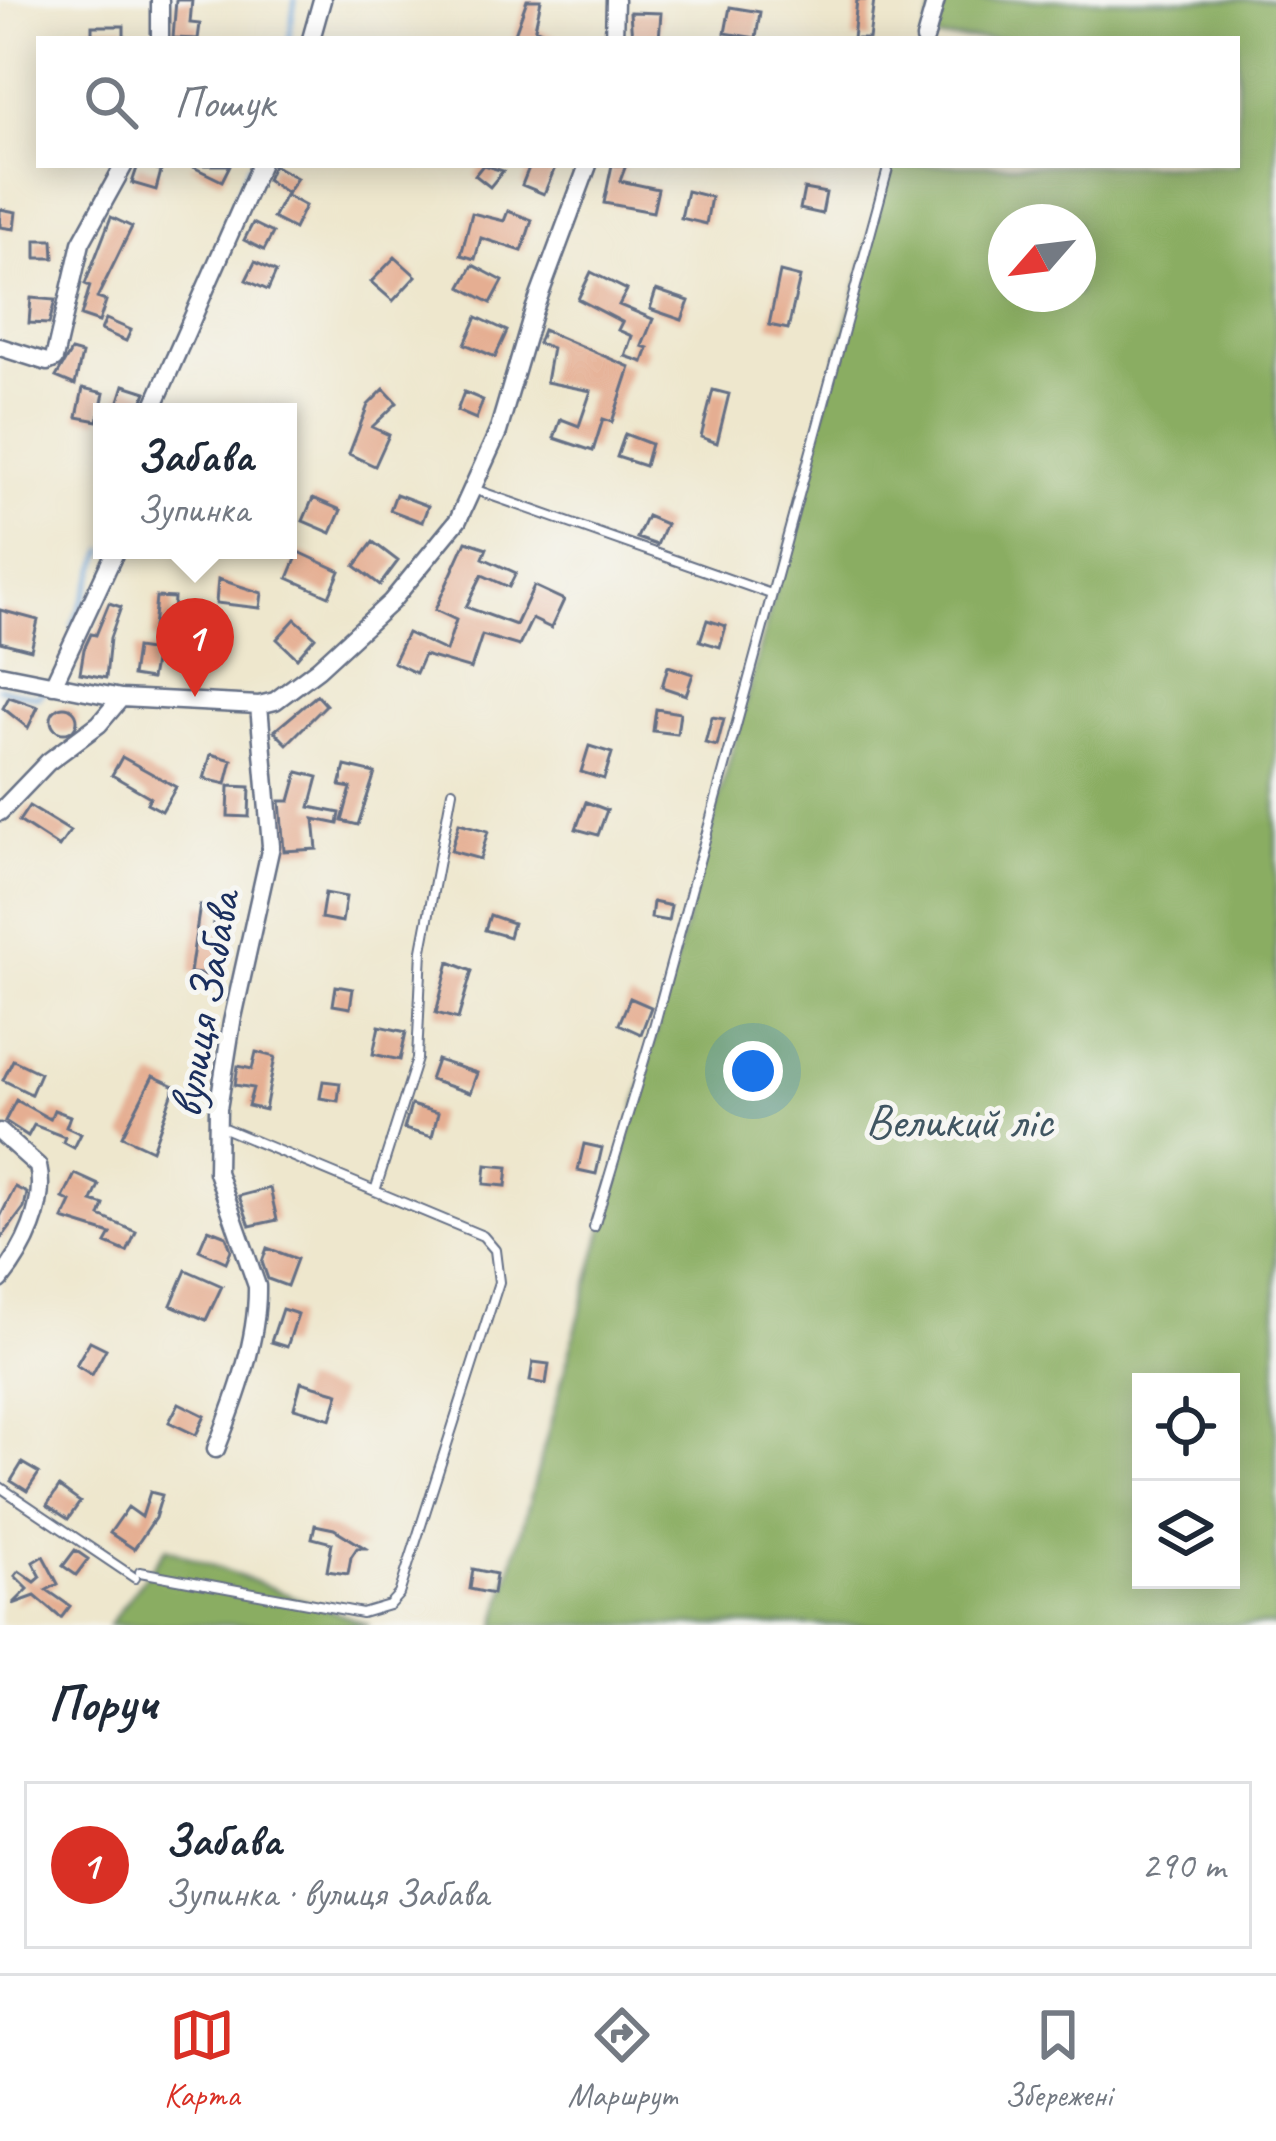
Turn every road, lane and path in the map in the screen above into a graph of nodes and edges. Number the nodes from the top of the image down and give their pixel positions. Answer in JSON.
{"nodes":[{"id":1,"x":160,"y":0,"type":"edge"},
{"id":2,"x":322,"y":0,"type":"edge"},
{"id":3,"x":616,"y":0,"type":"edge"},
{"id":4,"x":936,"y":0,"type":"edge"},
{"id":5,"x":160,"y":36,"type":"edge"},
{"id":6,"x":312,"y":36,"type":"edge"},
{"id":7,"x":614,"y":36,"type":"edge"},
{"id":8,"x":926,"y":36,"type":"edge"},
{"id":9,"x":122,"y":168,"type":"edge"},
{"id":10,"x":259,"y":168,"type":"edge"},
{"id":11,"x":587,"y":168,"type":"edge"},
{"id":12,"x":888,"y":168,"type":"edge"},
{"id":13,"x":0,"y":347,"type":"edge"},
{"id":14,"x":156,"y":403,"type":"edge"},
{"id":15,"x":476,"y":490,"type":"junction"},
{"id":16,"x":111,"y":559,"type":"edge"},
{"id":17,"x":768,"y":593,"type":"junction"},
{"id":18,"x":0,"y":674,"type":"edge"},
{"id":19,"x":45,"y":685,"type":"junction"},
{"id":20,"x":121,"y":698,"type":"junction"},
{"id":21,"x":259,"y":705,"type":"junction"},
{"id":22,"x":452,"y":791,"type":"dead end"},
{"id":23,"x":0,"y":812,"type":"edge"},
{"id":24,"x":218,"y":1126,"type":"junction"},
{"id":25,"x":0,"y":1132,"type":"edge"},
{"id":26,"x":375,"y":1191,"type":"junction"},
{"id":27,"x":594,"y":1227,"type":"dead end"},
{"id":28,"x":0,"y":1280,"type":"edge"},
{"id":29,"x":216,"y":1449,"type":"dead end"},
{"id":30,"x":0,"y":1487,"type":"edge"}],
"edges":[{"from":1,"to":5,"type":"street"},
{"from":2,"to":6,"type":"street"},
{"from":3,"to":7,"type":"street"},
{"from":4,"to":8,"type":"street"},
{"from":9,"to":13,"type":"street"},
{"from":10,"to":14,"type":"street"},
{"from":11,"to":15,"type":"street"},
{"from":12,"to":17,"type":"lane"},
{"from":15,"to":17,"type":"lane"},
{"from":15,"to":21,"type":"street"},
{"from":16,"to":19,"type":"street"},
{"from":17,"to":27,"type":"lane"},
{"from":18,"to":19,"type":"street"},
{"from":19,"to":20,"type":"street"},
{"from":20,"to":21,"type":"street"},
{"from":20,"to":23,"type":"street"},
{"from":21,"to":24,"type":"street","name":"вулиця Забава"},
{"from":22,"to":26,"type":"lane"},
{"from":24,"to":26,"type":"lane"},
{"from":24,"to":29,"type":"street","name":"вулиця Забава"},
{"from":25,"to":28,"type":"street"},
{"from":26,"to":30,"type":"lane"}]}
